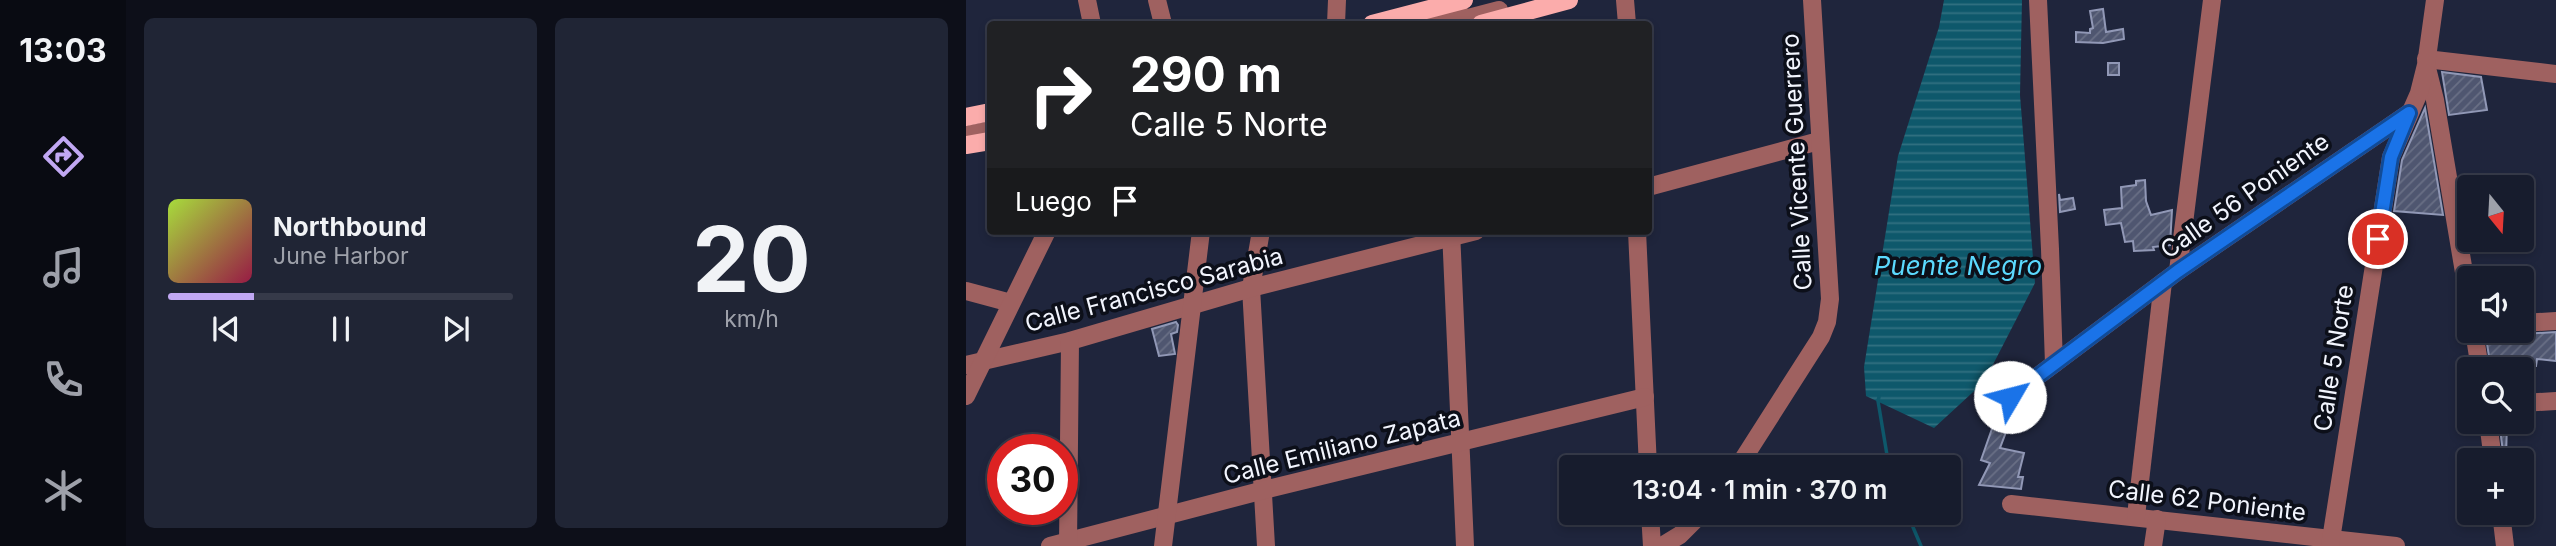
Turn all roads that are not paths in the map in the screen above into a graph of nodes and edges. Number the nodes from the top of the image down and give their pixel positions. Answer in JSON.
{"nodes":[{"id":1,"x":1087,"y":0,"type":"edge"},
{"id":2,"x":1157,"y":0,"type":"edge"},
{"id":3,"x":1337,"y":0,"type":"edge"},
{"id":4,"x":1464,"y":0,"type":"edge"},
{"id":5,"x":1499,"y":0,"type":"edge"},
{"id":6,"x":1538,"y":0,"type":"edge"},
{"id":7,"x":1569,"y":0,"type":"edge"},
{"id":8,"x":1625,"y":0,"type":"edge"},
{"id":9,"x":1812,"y":0,"type":"edge"},
{"id":10,"x":2038,"y":0,"type":"edge"},
{"id":11,"x":2212,"y":0,"type":"edge"},
{"id":12,"x":2435,"y":0,"type":"edge"},
{"id":13,"x":1091,"y":21,"type":"edge"},
{"id":14,"x":1162,"y":21,"type":"edge"},
{"id":15,"x":1336,"y":21,"type":"edge"},
{"id":16,"x":1384,"y":21,"type":"edge"},
{"id":17,"x":1418,"y":21,"type":"edge"},
{"id":18,"x":1457,"y":21,"type":"edge"},
{"id":19,"x":1492,"y":21,"type":"edge"},
{"id":20,"x":1627,"y":21,"type":"edge"},
{"id":21,"x":2426,"y":62,"type":"junction"},
{"id":22,"x":2556,"y":74,"type":"edge"},
{"id":23,"x":987,"y":113,"type":"edge"},
{"id":24,"x":2409,"y":113,"type":"junction"},
{"id":25,"x":966,"y":117,"type":"edge"},
{"id":26,"x":987,"y":122,"type":"edge"},
{"id":27,"x":966,"y":125,"type":"edge"},
{"id":28,"x":987,"y":131,"type":"edge"},
{"id":29,"x":966,"y":135,"type":"edge"},
{"id":30,"x":1819,"y":141,"type":"junction"},
{"id":31,"x":987,"y":142,"type":"edge"},
{"id":32,"x":966,"y":145,"type":"edge"},
{"id":33,"x":1652,"y":186,"type":"edge"},
{"id":34,"x":1045,"y":235,"type":"edge"},
{"id":35,"x":1200,"y":235,"type":"edge"},
{"id":36,"x":1260,"y":235,"type":"edge"},
{"id":37,"x":1447,"y":235,"type":"edge"},
{"id":38,"x":1451,"y":235,"type":"edge"},
{"id":39,"x":1637,"y":235,"type":"edge"},
{"id":40,"x":2463,"y":266,"type":"edge"},
{"id":41,"x":2178,"y":271,"type":"junction"},
{"id":42,"x":2163,"y":282,"type":"junction"},
{"id":43,"x":1251,"y":288,"type":"junction"},
{"id":44,"x":966,"y":291,"type":"edge"},
{"id":45,"x":1011,"y":303,"type":"junction"},
{"id":46,"x":1191,"y":307,"type":"junction"},
{"id":47,"x":2556,"y":321,"type":"edge"},
{"id":48,"x":2534,"y":322,"type":"edge"},
{"id":49,"x":1070,"y":341,"type":"junction"},
{"id":50,"x":975,"y":362,"type":"edge"},
{"id":51,"x":2054,"y":364,"type":"junction"},
{"id":52,"x":966,"y":396,"type":"edge"},
{"id":53,"x":1645,"y":397,"type":"junction"},
{"id":54,"x":2010,"y":397,"type":"dead end"},
{"id":55,"x":2556,"y":401,"type":"edge"},
{"id":56,"x":2534,"y":402,"type":"edge"},
{"id":57,"x":1461,"y":442,"type":"junction"},
{"id":58,"x":1647,"y":455,"type":"edge"},
{"id":59,"x":1746,"y":455,"type":"edge"},
{"id":60,"x":1264,"y":490,"type":"junction"},
{"id":61,"x":2011,"y":505,"type":"dead end"},
{"id":62,"x":1167,"y":516,"type":"junction"},
{"id":63,"x":2136,"y":516,"type":"junction"},
{"id":64,"x":2157,"y":519,"type":"junction"},
{"id":65,"x":1651,"y":525,"type":"edge"},
{"id":66,"x":1690,"y":525,"type":"edge"},
{"id":67,"x":2502,"y":525,"type":"edge"},
{"id":68,"x":2330,"y":543,"type":"edge"},
{"id":69,"x":1062,"y":544,"type":"edge"},
{"id":70,"x":1163,"y":546,"type":"edge"},
{"id":71,"x":1266,"y":546,"type":"edge"},
{"id":72,"x":1465,"y":546,"type":"edge"},
{"id":73,"x":1652,"y":546,"type":"edge"},
{"id":74,"x":1662,"y":546,"type":"edge"},
{"id":75,"x":2153,"y":546,"type":"edge"},
{"id":76,"x":2396,"y":546,"type":"edge"},
{"id":77,"x":2505,"y":546,"type":"edge"}],
"edges":[{"from":1,"to":13,"type":"street"},
{"from":2,"to":14,"type":"street"},
{"from":3,"to":15,"type":"street"},
{"from":4,"to":16,"type":"main road"},
{"from":5,"to":17,"type":"street"},
{"from":6,"to":18,"type":"street"},
{"from":7,"to":19,"type":"main road"},
{"from":8,"to":20,"type":"street"},
{"from":9,"to":30,"type":"street","name":"Calle Vicente Guerrero"},
{"from":10,"to":51,"type":"street"},
{"from":11,"to":41,"type":"street"},
{"from":12,"to":21,"type":"street","name":"Calle 5 Norte"},
{"from":21,"to":22,"type":"street"},
{"from":21,"to":24,"type":"street","name":"Calle 5 Norte"},
{"from":21,"to":40,"type":"street"},
{"from":23,"to":25,"type":"main road"},
{"from":24,"to":41,"type":"street","name":"Calle 56 Poniente"},
{"from":24,"to":68,"type":"street","name":"Calle 5 Norte"},
{"from":26,"to":27,"type":"street"},
{"from":28,"to":29,"type":"street"},
{"from":30,"to":33,"type":"street"},
{"from":30,"to":59,"type":"street","name":"Calle Vicente Guerrero"},
{"from":31,"to":32,"type":"main road"},
{"from":34,"to":45,"type":"street"},
{"from":35,"to":46,"type":"street"},
{"from":36,"to":43,"type":"street"},
{"from":37,"to":43,"type":"street","name":"Calle Francisco Sarabia"},
{"from":38,"to":57,"type":"street"},
{"from":39,"to":53,"type":"street"},
{"from":41,"to":42,"type":"street","name":"Calle 56 Poniente"},
{"from":42,"to":51,"type":"street","name":"Calle 56 Poniente"},
{"from":42,"to":63,"type":"street"},
{"from":43,"to":46,"type":"street","name":"Calle Francisco Sarabia"},
{"from":43,"to":60,"type":"street"},
{"from":44,"to":45,"type":"street"},
{"from":45,"to":50,"type":"street"},
{"from":46,"to":49,"type":"street","name":"Calle Francisco Sarabia"},
{"from":46,"to":62,"type":"street"},
{"from":47,"to":48,"type":"street"},
{"from":49,"to":50,"type":"street","name":"Calle Francisco Sarabia"},
{"from":49,"to":69,"type":"street"},
{"from":50,"to":52,"type":"street"},
{"from":51,"to":54,"type":"street","name":"Calle 56 Poniente"},
{"from":53,"to":57,"type":"street","name":"Calle Emiliano Zapata"},
{"from":53,"to":58,"type":"street"},
{"from":55,"to":56,"type":"street"},
{"from":57,"to":60,"type":"street","name":"Calle Emiliano Zapata"},
{"from":57,"to":72,"type":"street"},
{"from":60,"to":62,"type":"street","name":"Calle Emiliano Zapata"},
{"from":60,"to":71,"type":"street"},
{"from":61,"to":63,"type":"street","name":"Calle 62 Poniente"},
{"from":62,"to":69,"type":"street","name":"Calle Emiliano Zapata"},
{"from":62,"to":70,"type":"street"},
{"from":63,"to":64,"type":"street","name":"Calle 62 Poniente"},
{"from":64,"to":68,"type":"street","name":"Calle 62 Poniente"},
{"from":64,"to":75,"type":"street"},
{"from":65,"to":73,"type":"street"},
{"from":66,"to":74,"type":"street"},
{"from":67,"to":77,"type":"street"},
{"from":68,"to":76,"type":"street","name":"Calle 62 Poniente"}]}
